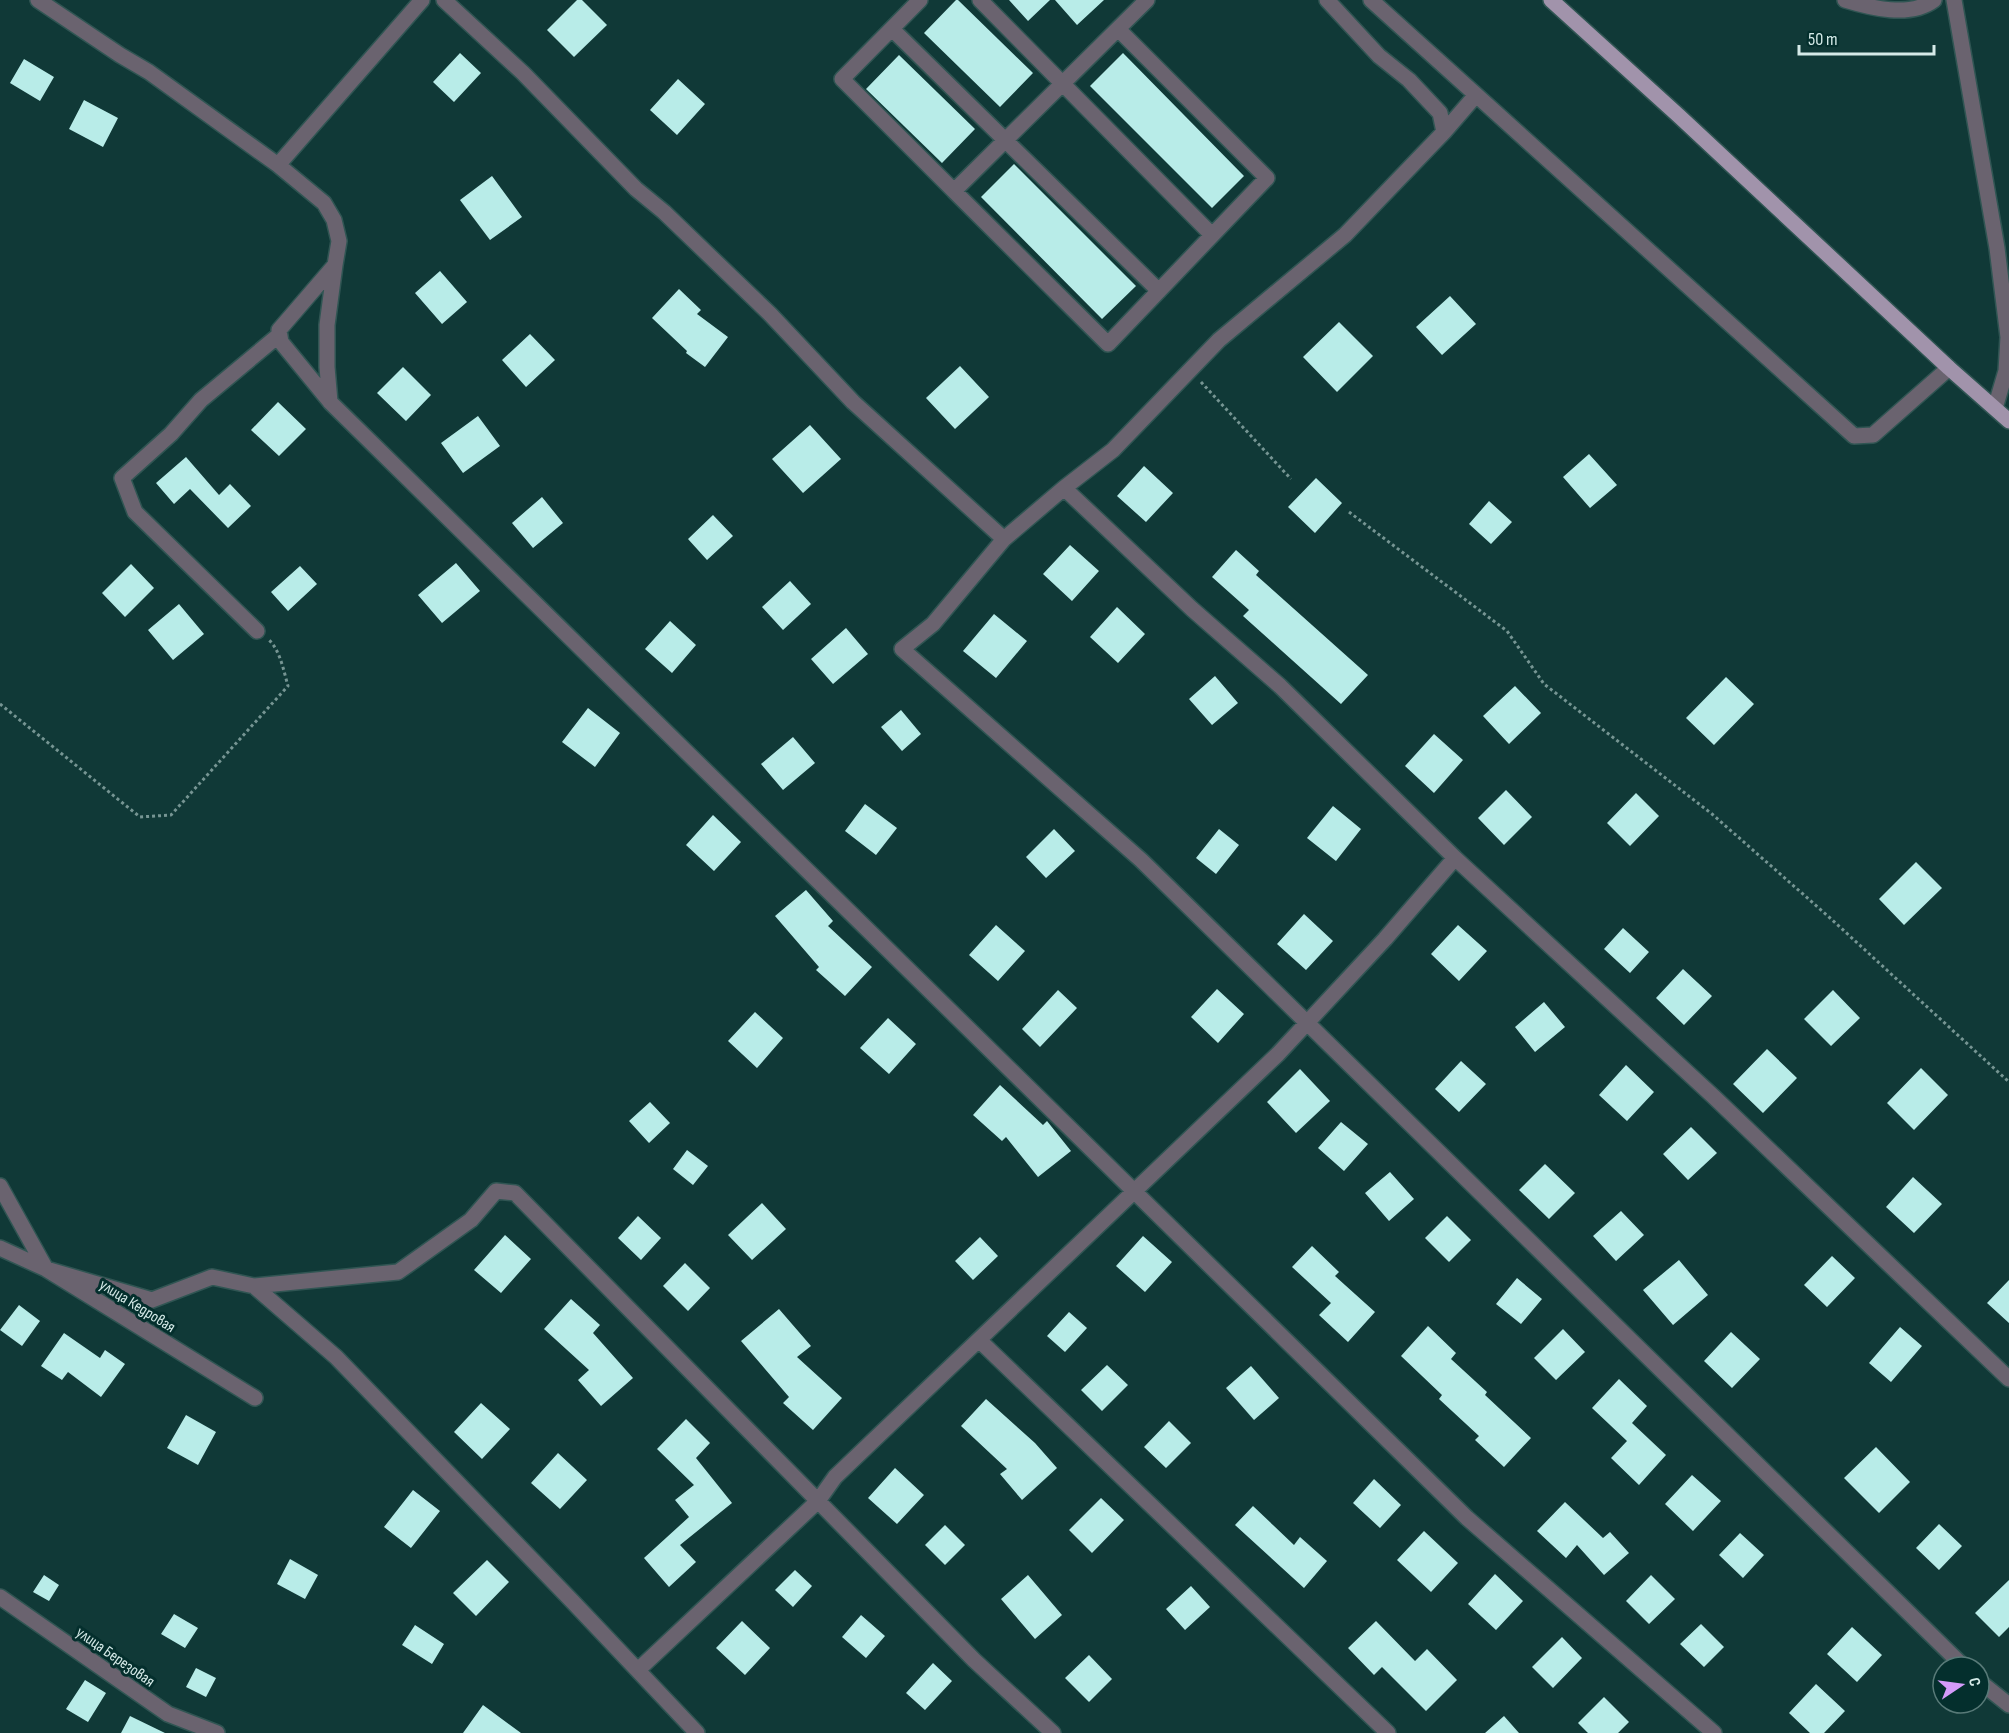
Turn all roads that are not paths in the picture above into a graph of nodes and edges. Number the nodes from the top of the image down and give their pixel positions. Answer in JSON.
{"nodes":[{"id":1,"x":38,"y":0,"type":"edge"},
{"id":2,"x":422,"y":0,"type":"edge"},
{"id":3,"x":444,"y":0,"type":"edge"},
{"id":4,"x":920,"y":0,"type":"edge"},
{"id":5,"x":980,"y":0,"type":"edge"},
{"id":6,"x":1147,"y":0,"type":"edge"},
{"id":7,"x":1327,"y":0,"type":"edge"},
{"id":8,"x":1371,"y":0,"type":"edge"},
{"id":9,"x":1551,"y":0,"type":"edge"},
{"id":10,"x":1845,"y":0,"type":"edge"},
{"id":11,"x":1934,"y":0,"type":"edge"},
{"id":12,"x":1954,"y":0,"type":"edge"},
{"id":13,"x":892,"y":29,"type":"junction"},
{"id":14,"x":1118,"y":29,"type":"junction"},
{"id":15,"x":1063,"y":83,"type":"junction"},
{"id":16,"x":1476,"y":95,"type":"junction"},
{"id":17,"x":1444,"y":132,"type":"junction"},
{"id":18,"x":1005,"y":140,"type":"junction"},
{"id":19,"x":278,"y":165,"type":"junction"},
{"id":20,"x":954,"y":191,"type":"junction"},
{"id":21,"x":1212,"y":236,"type":"junction"},
{"id":22,"x":335,"y":265,"type":"junction"},
{"id":23,"x":1159,"y":291,"type":"junction"},
{"id":24,"x":279,"y":335,"type":"junction"},
{"id":25,"x":1948,"y":368,"type":"junction"},
{"id":26,"x":330,"y":403,"type":"junction"},
{"id":27,"x":1995,"y":408,"type":"junction"},
{"id":28,"x":2009,"y":421,"type":"edge"},
{"id":29,"x":1064,"y":488,"type":"junction"},
{"id":30,"x":1005,"y":539,"type":"junction"},
{"id":31,"x":257,"y":631,"type":"road end"},
{"id":32,"x":1455,"y":858,"type":"junction"},
{"id":33,"x":1306,"y":1023,"type":"junction"},
{"id":34,"x":0,"y":1186,"type":"edge"},
{"id":35,"x":1135,"y":1192,"type":"junction"},
{"id":36,"x":0,"y":1248,"type":"edge"},
{"id":37,"x":46,"y":1269,"type":"junction"},
{"id":38,"x":254,"y":1286,"type":"junction"},
{"id":39,"x":979,"y":1340,"type":"junction"},
{"id":40,"x":2009,"y":1379,"type":"edge"},
{"id":41,"x":255,"y":1398,"type":"dead end"},
{"id":42,"x":818,"y":1501,"type":"junction"},
{"id":43,"x":0,"y":1597,"type":"edge"},
{"id":44,"x":1952,"y":1655,"type":"edge"},
{"id":45,"x":638,"y":1670,"type":"junction"},
{"id":46,"x":1991,"y":1691,"type":"edge"},
{"id":47,"x":2009,"y":1705,"type":"edge"},
{"id":48,"x":217,"y":1733,"type":"edge"},
{"id":49,"x":697,"y":1733,"type":"edge"},
{"id":50,"x":1053,"y":1733,"type":"edge"},
{"id":51,"x":1388,"y":1733,"type":"edge"},
{"id":52,"x":1714,"y":1733,"type":"edge"}],
"edges":[{"from":1,"to":19,"type":"street"},
{"from":2,"to":19,"type":"street"},
{"from":3,"to":30,"type":"street"},
{"from":4,"to":13,"type":"street"},
{"from":5,"to":15,"type":"street"},
{"from":6,"to":14,"type":"street"},
{"from":7,"to":17,"type":"street"},
{"from":8,"to":16,"type":"street"},
{"from":9,"to":25,"type":"main road"},
{"from":10,"to":11,"type":"street"},
{"from":12,"to":27,"type":"street"},
{"from":13,"to":18,"type":"street"},
{"from":13,"to":20,"type":"street"},
{"from":14,"to":15,"type":"street"},
{"from":14,"to":21,"type":"street"},
{"from":15,"to":18,"type":"street"},
{"from":15,"to":21,"type":"street"},
{"from":16,"to":17,"type":"street"},
{"from":16,"to":25,"type":"street"},
{"from":17,"to":29,"type":"street"},
{"from":18,"to":20,"type":"street"},
{"from":18,"to":23,"type":"street"},
{"from":19,"to":22,"type":"street"},
{"from":20,"to":23,"type":"street"},
{"from":21,"to":23,"type":"street"},
{"from":22,"to":24,"type":"street"},
{"from":22,"to":26,"type":"street"},
{"from":24,"to":26,"type":"street"},
{"from":24,"to":31,"type":"street"},
{"from":25,"to":27,"type":"main road"},
{"from":26,"to":35,"type":"street"},
{"from":27,"to":28,"type":"main road"},
{"from":29,"to":30,"type":"street"},
{"from":29,"to":32,"type":"street"},
{"from":30,"to":33,"type":"street"},
{"from":32,"to":33,"type":"street"},
{"from":32,"to":40,"type":"street"},
{"from":33,"to":35,"type":"street"},
{"from":33,"to":44,"type":"street"},
{"from":34,"to":37,"type":"street"},
{"from":35,"to":39,"type":"street"},
{"from":35,"to":52,"type":"street"},
{"from":36,"to":37,"type":"street","name":"улица Кедровая"},
{"from":37,"to":38,"type":"street"},
{"from":37,"to":41,"type":"street","name":"улица Кедровая"},
{"from":38,"to":42,"type":"street"},
{"from":38,"to":45,"type":"street"},
{"from":39,"to":42,"type":"street"},
{"from":39,"to":51,"type":"street"},
{"from":42,"to":45,"type":"street"},
{"from":42,"to":50,"type":"street"},
{"from":43,"to":48,"type":"street","name":"улица Березовая"},
{"from":45,"to":49,"type":"street"},
{"from":46,"to":47,"type":"street"}]}
